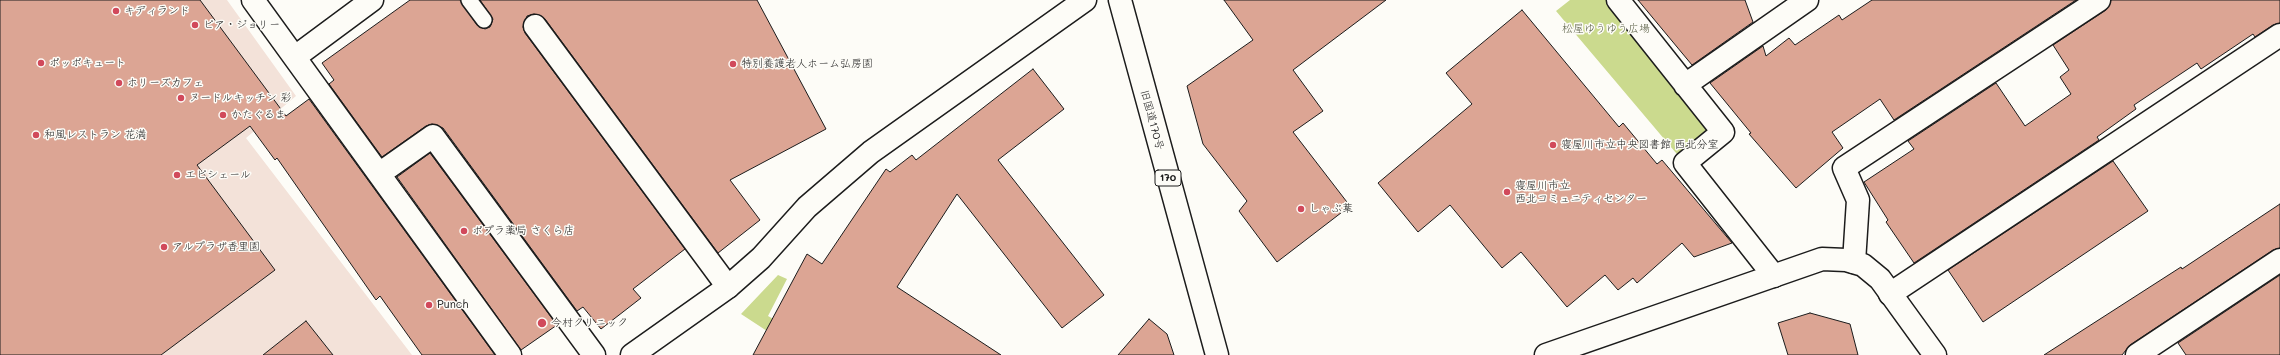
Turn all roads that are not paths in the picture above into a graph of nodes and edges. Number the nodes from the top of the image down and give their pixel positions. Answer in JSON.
{"nodes":[{"id":1,"x":253,"y":0,"type":"edge"},
{"id":2,"x":372,"y":0,"type":"edge"},
{"id":3,"x":469,"y":0,"type":"edge"},
{"id":4,"x":1085,"y":0,"type":"edge"},
{"id":5,"x":1120,"y":0,"type":"edge"},
{"id":6,"x":1618,"y":0,"type":"edge"},
{"id":7,"x":1807,"y":0,"type":"edge"},
{"id":8,"x":2098,"y":0,"type":"edge"},
{"id":9,"x":484,"y":20,"type":"dead end"},
{"id":10,"x":535,"y":26,"type":"dead end"},
{"id":11,"x":2280,"y":35,"type":"edge"},
{"id":12,"x":294,"y":57,"type":"junction"},
{"id":13,"x":1686,"y":85,"type":"junction"},
{"id":14,"x":379,"y":174,"type":"junction"},
{"id":15,"x":2280,"y":260,"type":"edge"},
{"id":16,"x":1854,"y":262,"type":"junction"},
{"id":17,"x":1774,"y":276,"type":"junction"},
{"id":18,"x":728,"y":287,"type":"junction"},
{"id":19,"x":1890,"y":294,"type":"junction"},
{"id":20,"x":510,"y":355,"type":"edge"},
{"id":21,"x":594,"y":355,"type":"edge"},
{"id":22,"x":632,"y":355,"type":"edge"},
{"id":23,"x":1217,"y":355,"type":"edge"},
{"id":24,"x":1546,"y":355,"type":"edge"},
{"id":25,"x":1935,"y":355,"type":"edge"},
{"id":26,"x":2137,"y":355,"type":"edge"}],
"edges":[{"from":1,"to":12,"type":"main road"},
{"from":2,"to":12,"type":"main road"},
{"from":3,"to":9,"type":"lane"},
{"from":4,"to":18,"type":"main road"},
{"from":5,"to":23,"type":"main road","name":"旧国道170号","number":"170"},
{"from":6,"to":13,"type":"main road"},
{"from":7,"to":13,"type":"main road"},
{"from":8,"to":16,"type":"main road"},
{"from":10,"to":18,"type":"main road"},
{"from":11,"to":19,"type":"main road"},
{"from":12,"to":14,"type":"main road"},
{"from":13,"to":17,"type":"main road"},
{"from":14,"to":20,"type":"main road"},
{"from":14,"to":21,"type":"main road"},
{"from":15,"to":26,"type":"main road"},
{"from":16,"to":17,"type":"main road"},
{"from":16,"to":19,"type":"main road"},
{"from":17,"to":24,"type":"main road"},
{"from":18,"to":22,"type":"main road"},
{"from":19,"to":25,"type":"main road"}]}
